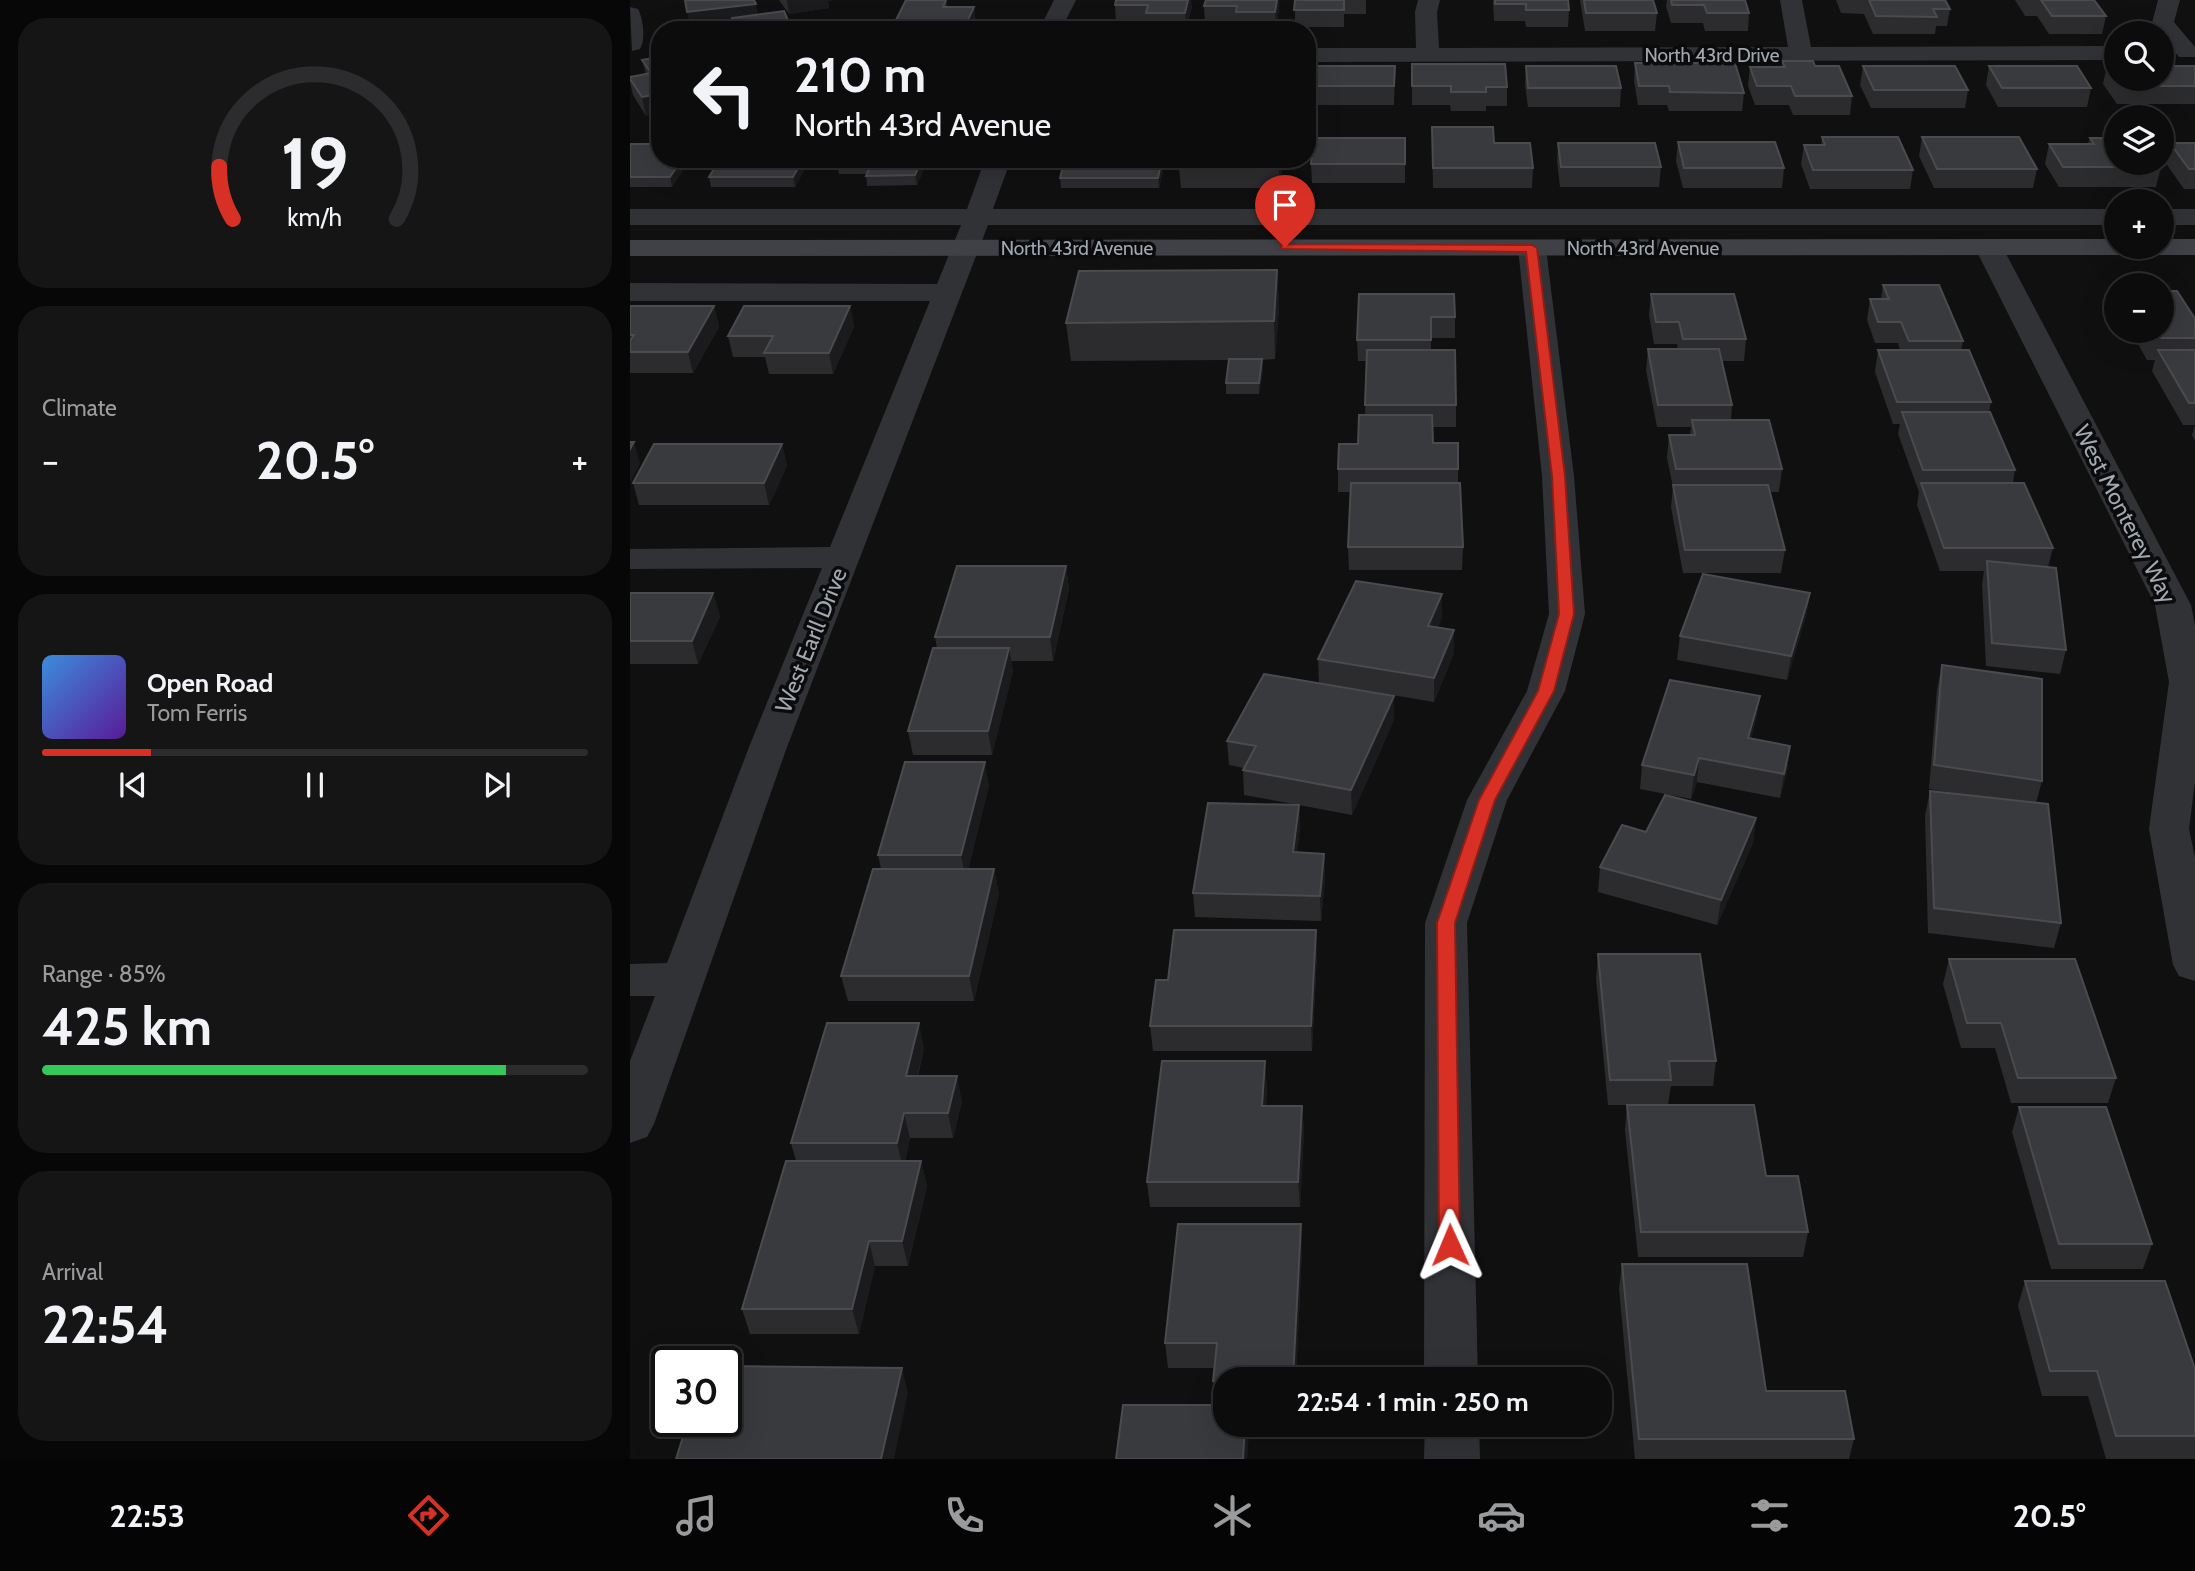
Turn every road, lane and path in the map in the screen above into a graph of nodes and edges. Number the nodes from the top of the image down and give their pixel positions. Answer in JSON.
{"nodes":[{"id":1,"x":1065,"y":0,"type":"edge"},
{"id":2,"x":1430,"y":0,"type":"edge"},
{"id":3,"x":1791,"y":0,"type":"edge"},
{"id":4,"x":2169,"y":0,"type":"edge"},
{"id":5,"x":630,"y":14,"type":"edge"},
{"id":6,"x":1054,"y":21,"type":"edge"},
{"id":7,"x":2164,"y":21,"type":"edge"},
{"id":8,"x":2174,"y":36,"type":"edge"},
{"id":9,"x":632,"y":44,"type":"dead end"},
{"id":10,"x":2174,"y":52,"type":"edge"},
{"id":11,"x":2104,"y":53,"type":"edge"},
{"id":12,"x":1428,"y":54,"type":"junction"},
{"id":13,"x":1316,"y":55,"type":"edge"},
{"id":14,"x":1801,"y":55,"type":"junction"},
{"id":15,"x":995,"y":168,"type":"edge"},
{"id":16,"x":630,"y":217,"type":"edge"},
{"id":17,"x":2104,"y":217,"type":"edge"},
{"id":18,"x":2174,"y":217,"type":"edge"},
{"id":19,"x":2195,"y":217,"type":"edge"},
{"id":20,"x":971,"y":233,"type":"junction"},
{"id":21,"x":2195,"y":247,"type":"edge"},
{"id":22,"x":630,"y":248,"type":"edge"},
{"id":23,"x":1532,"y":248,"type":"junction"},
{"id":24,"x":1989,"y":248,"type":"junction"},
{"id":25,"x":630,"y":292,"type":"edge"},
{"id":26,"x":948,"y":293,"type":"junction"},
{"id":27,"x":844,"y":557,"type":"junction"},
{"id":28,"x":630,"y":559,"type":"edge"},
{"id":29,"x":2195,"y":965,"type":"edge"},
{"id":30,"x":683,"y":979,"type":"junction"},
{"id":31,"x":630,"y":980,"type":"edge"},
{"id":32,"x":630,"y":1124,"type":"edge"},
{"id":33,"x":1451,"y":1367,"type":"edge"},
{"id":34,"x":1452,"y":1437,"type":"edge"},
{"id":35,"x":1452,"y":1459,"type":"edge"}],
"edges":[{"from":1,"to":6,"type":"street"},
{"from":2,"to":12,"type":"street"},
{"from":3,"to":14,"type":"street"},
{"from":4,"to":7,"type":"street"},
{"from":5,"to":9,"type":"street"},
{"from":8,"to":10,"type":"street"},
{"from":11,"to":14,"type":"street","name":"North 43rd Drive"},
{"from":12,"to":13,"type":"street","name":"North 43rd Drive"},
{"from":12,"to":14,"type":"street","name":"North 43rd Drive"},
{"from":15,"to":20,"type":"street","name":"West Earll Drive"},
{"from":16,"to":20,"type":"street","name":"North 43rd Avenue"},
{"from":17,"to":20,"type":"street","name":"North 43rd Avenue"},
{"from":18,"to":19,"type":"street"},
{"from":20,"to":22,"type":"main road","name":"North 43rd Avenue"},
{"from":20,"to":23,"type":"main road","name":"North 43rd Avenue"},
{"from":20,"to":26,"type":"street","name":"West Earll Drive"},
{"from":21,"to":24,"type":"main road","name":"North 43rd Avenue"},
{"from":23,"to":24,"type":"main road","name":"North 43rd Avenue"},
{"from":23,"to":33,"type":"street"},
{"from":24,"to":29,"type":"street","name":"West Monterey Way"},
{"from":25,"to":26,"type":"street"},
{"from":26,"to":27,"type":"street","name":"West Earll Drive"},
{"from":27,"to":28,"type":"street"},
{"from":27,"to":30,"type":"street","name":"West Earll Drive"},
{"from":30,"to":31,"type":"street"},
{"from":30,"to":32,"type":"street","name":"West Earll Drive"},
{"from":34,"to":35,"type":"street"}]}
